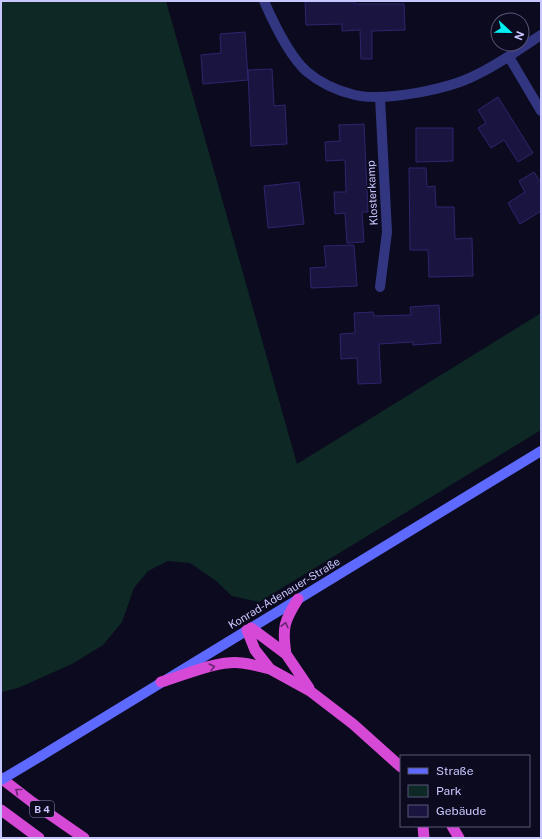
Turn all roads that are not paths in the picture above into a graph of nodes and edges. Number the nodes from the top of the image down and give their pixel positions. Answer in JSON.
{"nodes":[{"id":1,"x":264,"y":1,"type":"edge"},
{"id":2,"x":541,"y":35,"type":"edge"},
{"id":3,"x":509,"y":56,"type":"junction"},
{"id":4,"x":380,"y":97,"type":"junction"},
{"id":5,"x":541,"y":112,"type":"edge"},
{"id":6,"x":380,"y":287,"type":"dead end"},
{"id":7,"x":541,"y":451,"type":"edge"},
{"id":8,"x":298,"y":599,"type":"junction"},
{"id":9,"x":249,"y":629,"type":"junction"},
{"id":10,"x":286,"y":654,"type":"junction"},
{"id":11,"x":270,"y":669,"type":"junction"},
{"id":12,"x":161,"y":682,"type":"junction"},
{"id":13,"x":310,"y":691,"type":"junction"},
{"id":14,"x":392,"y":759,"type":"junction"},
{"id":15,"x":400,"y":766,"type":"edge"},
{"id":16,"x":400,"y":771,"type":"edge"},
{"id":17,"x":1,"y":779,"type":"edge"},
{"id":18,"x":1,"y":810,"type":"edge"},
{"id":19,"x":423,"y":827,"type":"edge"},
{"id":20,"x":453,"y":827,"type":"edge"},
{"id":21,"x":39,"y":838,"type":"edge"},
{"id":22,"x":84,"y":838,"type":"edge"},
{"id":23,"x":424,"y":838,"type":"edge"},
{"id":24,"x":459,"y":838,"type":"edge"}],
"edges":[{"from":1,"to":4,"type":"street"},
{"from":2,"to":3,"type":"street"},
{"from":3,"to":4,"type":"street"},
{"from":3,"to":5,"type":"street"},
{"from":4,"to":6,"type":"street","name":"Klosterkamp"},
{"from":7,"to":8,"type":"main road","name":"Konrad-Adenauer-Straße"},
{"from":8,"to":9,"type":"main road","name":"Konrad-Adenauer-Straße"},
{"from":10,"to":8,"type":"highway","one_way":true},
{"from":9,"to":10,"type":"highway"},
{"from":9,"to":11,"type":"highway"},
{"from":9,"to":12,"type":"main road","name":"Konrad-Adenauer-Straße"},
{"from":10,"to":13,"type":"highway"},
{"from":12,"to":11,"type":"highway","one_way":true},
{"from":11,"to":13,"type":"highway"},
{"from":12,"to":17,"type":"main road","name":"Konrad-Adenauer-Straße","bridge":true},
{"from":13,"to":14,"type":"highway"},
{"from":14,"to":15,"type":"highway"},
{"from":14,"to":16,"type":"highway"},
{"from":22,"to":17,"type":"highway","number":"B 4","one_way":true},
{"from":18,"to":21,"type":"highway","number":"B 4"},
{"from":19,"to":23,"type":"highway"},
{"from":20,"to":24,"type":"highway"}]}
